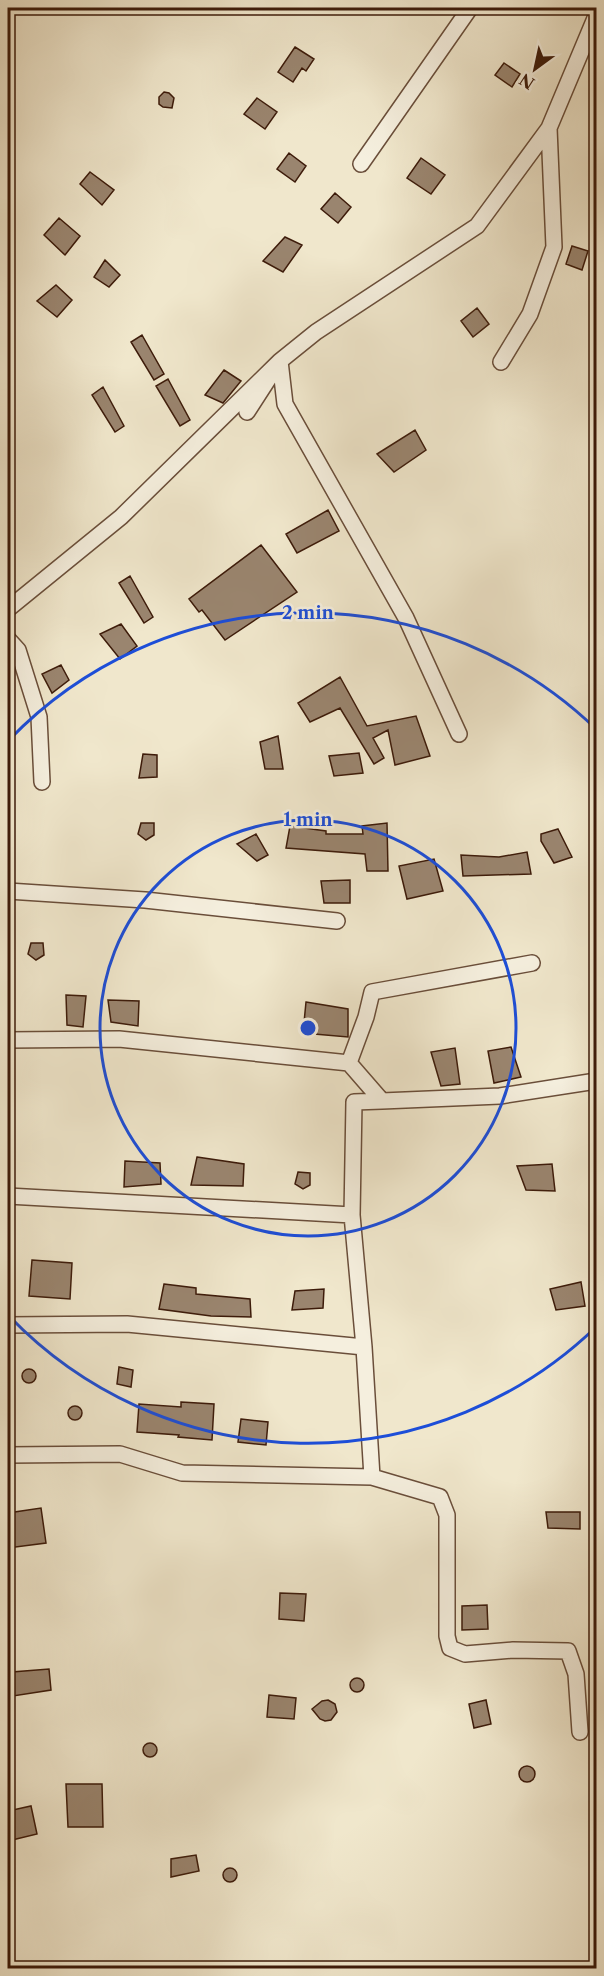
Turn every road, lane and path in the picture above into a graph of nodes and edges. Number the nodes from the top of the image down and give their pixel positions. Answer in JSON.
{"nodes":[{"id":1,"x":470,"y":8,"type":"edge"},
{"id":2,"x":597,"y":16,"type":"edge"},
{"id":3,"x":549,"y":128,"type":"junction"},
{"id":4,"x":362,"y":164,"type":"dead end"},
{"id":5,"x":280,"y":361,"type":"junction"},
{"id":6,"x":501,"y":362,"type":"dead end"},
{"id":7,"x":247,"y":412,"type":"dead end"},
{"id":8,"x":8,"y":609,"type":"edge"},
{"id":9,"x":8,"y":639,"type":"edge"},
{"id":10,"x":459,"y":734,"type":"dead end"},
{"id":11,"x":42,"y":782,"type":"dead end"},
{"id":12,"x":8,"y":891,"type":"edge"},
{"id":13,"x":337,"y":921,"type":"dead end"},
{"id":14,"x":532,"y":963,"type":"dead end"},
{"id":15,"x":8,"y":1040,"type":"edge"},
{"id":16,"x":349,"y":1064,"type":"junction"},
{"id":17,"x":597,"y":1081,"type":"edge"},
{"id":18,"x":382,"y":1101,"type":"junction"},
{"id":19,"x":8,"y":1196,"type":"edge"},
{"id":20,"x":352,"y":1215,"type":"junction"},
{"id":21,"x":8,"y":1325,"type":"edge"},
{"id":22,"x":364,"y":1347,"type":"junction"},
{"id":23,"x":8,"y":1455,"type":"edge"},
{"id":24,"x":372,"y":1477,"type":"junction"},
{"id":25,"x":580,"y":1732,"type":"dead end"}],
"edges":[{"from":1,"to":4,"type":"street"},
{"from":2,"to":3,"type":"street"},
{"from":3,"to":5,"type":"street"},
{"from":3,"to":6,"type":"street"},
{"from":5,"to":7,"type":"street"},
{"from":5,"to":8,"type":"street"},
{"from":5,"to":10,"type":"street"},
{"from":9,"to":11,"type":"street"},
{"from":12,"to":13,"type":"street"},
{"from":14,"to":16,"type":"street"},
{"from":15,"to":16,"type":"street"},
{"from":16,"to":18,"type":"street"},
{"from":17,"to":18,"type":"street"},
{"from":18,"to":20,"type":"street"},
{"from":19,"to":20,"type":"street"},
{"from":20,"to":22,"type":"street"},
{"from":21,"to":22,"type":"street"},
{"from":22,"to":24,"type":"street"},
{"from":23,"to":24,"type":"street"},
{"from":24,"to":25,"type":"street"}]}
